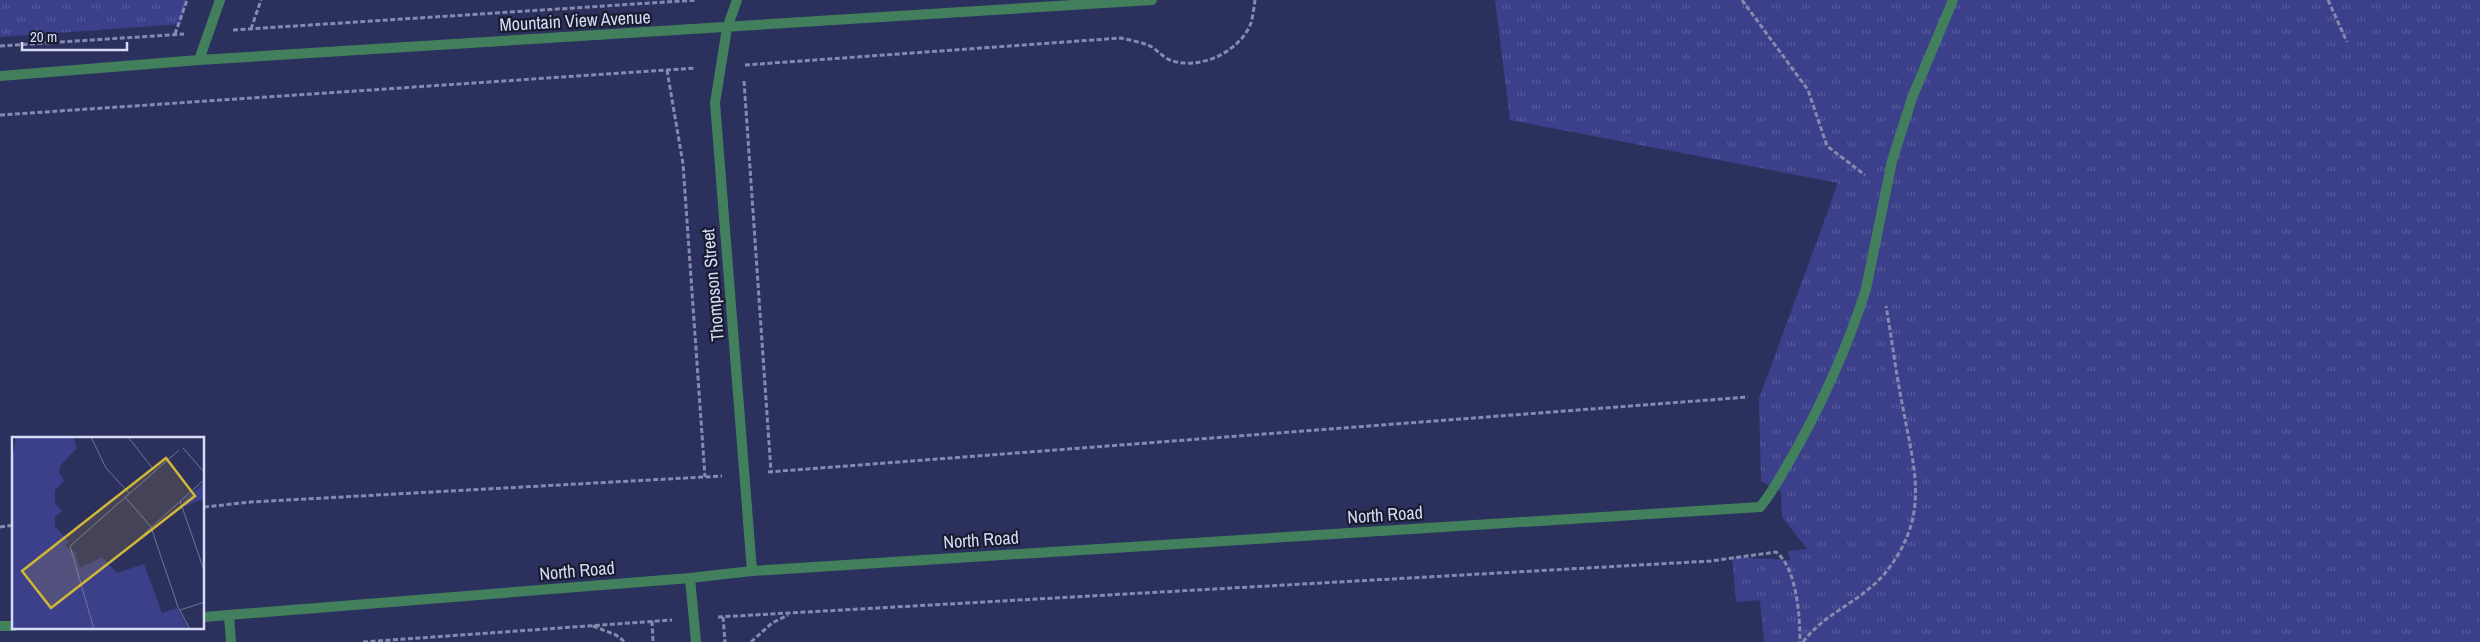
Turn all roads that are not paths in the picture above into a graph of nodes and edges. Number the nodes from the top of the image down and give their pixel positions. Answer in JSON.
{"nodes":[{"id":1,"x":220,"y":0,"type":"edge"},
{"id":2,"x":737,"y":0,"type":"edge"},
{"id":3,"x":1152,"y":0,"type":"edge"},
{"id":4,"x":1953,"y":0,"type":"edge"},
{"id":5,"x":727,"y":28,"type":"junction"},
{"id":6,"x":199,"y":60,"type":"junction"},
{"id":7,"x":0,"y":76,"type":"edge"},
{"id":8,"x":752,"y":570,"type":"junction"},
{"id":9,"x":690,"y":578,"type":"junction"},
{"id":10,"x":229,"y":616,"type":"junction"},
{"id":11,"x":205,"y":617,"type":"edge"},
{"id":12,"x":231,"y":642,"type":"edge"},
{"id":13,"x":696,"y":642,"type":"edge"}],
"edges":[{"from":1,"to":6,"type":"street"},
{"from":2,"to":5,"type":"street","name":"Thompson Street"},
{"from":3,"to":5,"type":"street","name":"Mountain View Avenue"},
{"from":4,"to":8,"type":"street","name":"North Road"},
{"from":5,"to":6,"type":"street","name":"Mountain View Avenue"},
{"from":5,"to":8,"type":"street","name":"Thompson Street"},
{"from":6,"to":7,"type":"street","name":"Mountain View Avenue"},
{"from":8,"to":9,"type":"street","name":"North Road"},
{"from":9,"to":10,"type":"street","name":"North Road"},
{"from":9,"to":13,"type":"street"},
{"from":10,"to":11,"type":"street","name":"North Road"},
{"from":10,"to":12,"type":"street"}]}
